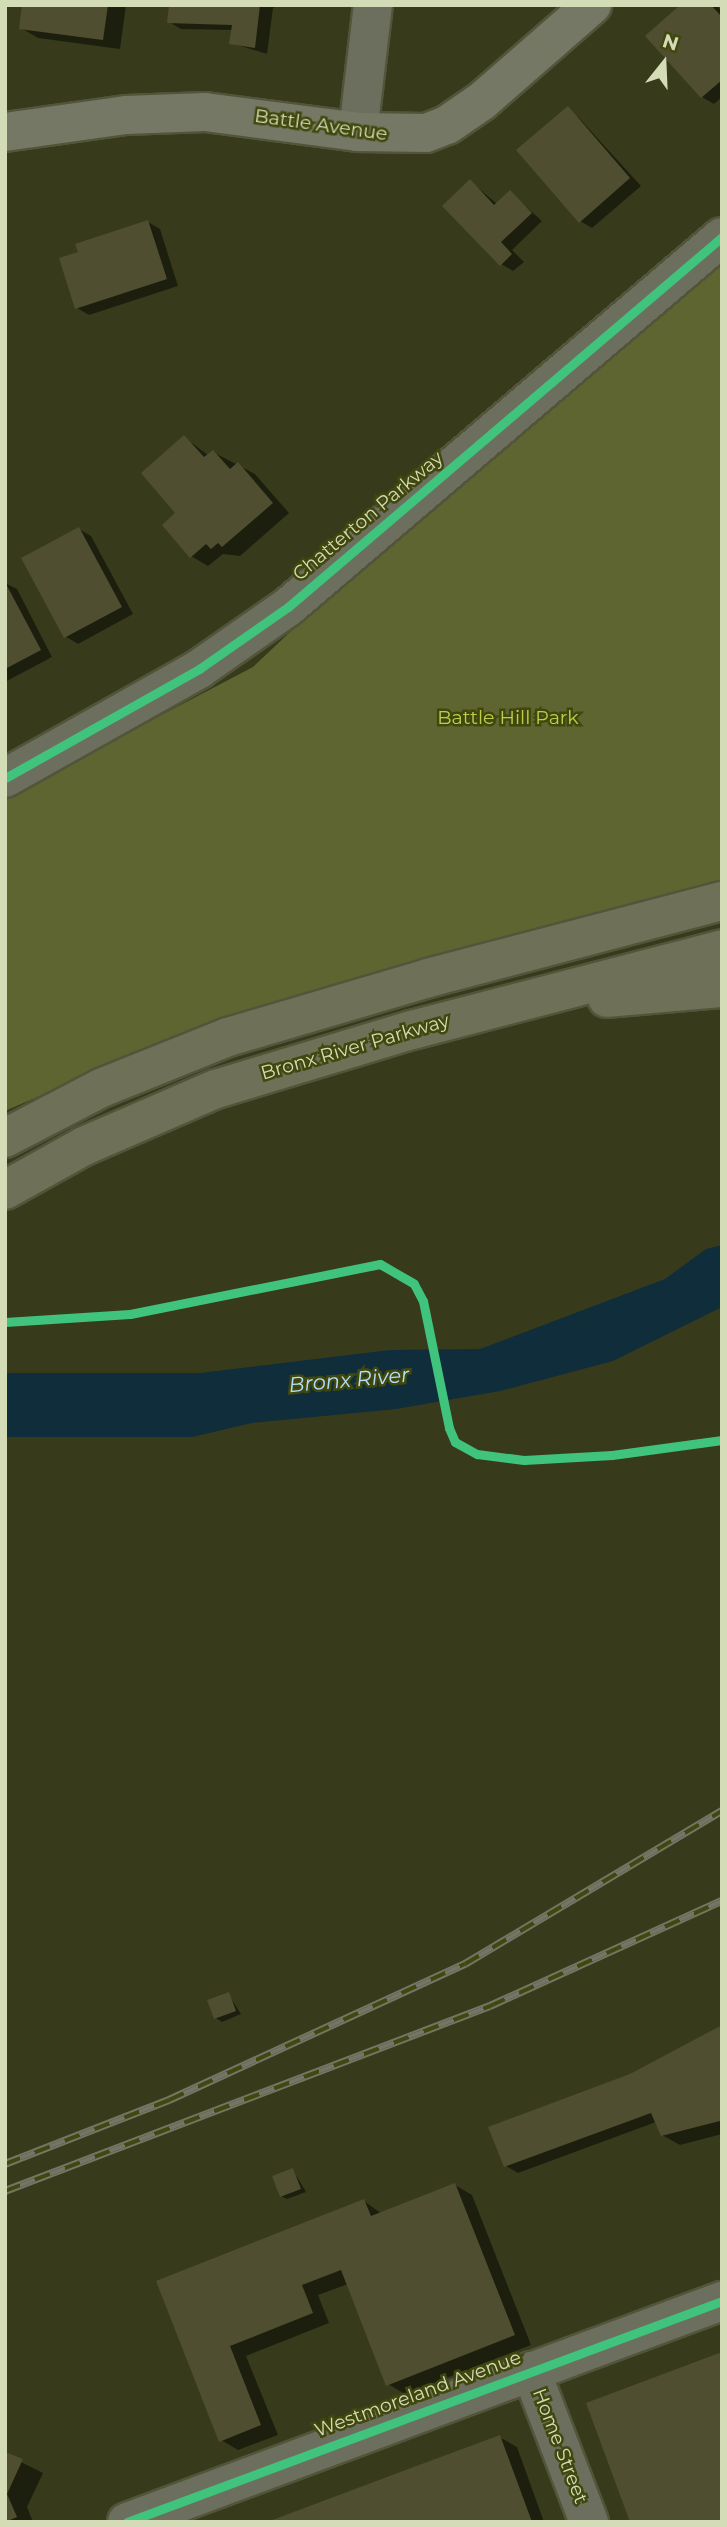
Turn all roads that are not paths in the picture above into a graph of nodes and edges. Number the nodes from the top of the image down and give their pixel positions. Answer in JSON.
{"nodes":[{"id":1,"x":373,"y":5,"type":"edge"},
{"id":2,"x":592,"y":5,"type":"edge"},
{"id":3,"x":5,"y":131,"type":"edge"},
{"id":4,"x":358,"y":132,"type":"junction"},
{"id":5,"x":722,"y":237,"type":"edge"},
{"id":6,"x":5,"y":778,"type":"edge"},
{"id":7,"x":719,"y":901,"type":"edge"},
{"id":8,"x":722,"y":948,"type":"edge"},
{"id":9,"x":722,"y":988,"type":"edge"},
{"id":10,"x":479,"y":1012,"type":"junction"},
{"id":11,"x":5,"y":1138,"type":"edge"},
{"id":12,"x":5,"y":1190,"type":"edge"},
{"id":13,"x":722,"y":2301,"type":"edge"},
{"id":14,"x":531,"y":2371,"type":"junction"},
{"id":15,"x":127,"y":2522,"type":"edge"},
{"id":16,"x":589,"y":2522,"type":"edge"}],
"edges":[{"from":1,"to":4,"type":"street"},
{"from":2,"to":4,"type":"street","name":"Battle Avenue"},
{"from":3,"to":4,"type":"street","name":"Battle Avenue"},
{"from":5,"to":6,"type":"street","name":"Chatterton Parkway"},
{"from":7,"to":11,"type":"highway"},
{"from":8,"to":10,"type":"highway","name":"Bronx River Parkway"},
{"from":9,"to":10,"type":"highway"},
{"from":10,"to":12,"type":"highway","name":"Bronx River Parkway"},
{"from":13,"to":14,"type":"street","name":"Westmoreland Avenue"},
{"from":14,"to":15,"type":"street","name":"Westmoreland Avenue"},
{"from":14,"to":16,"type":"street","name":"Home Street"}]}
